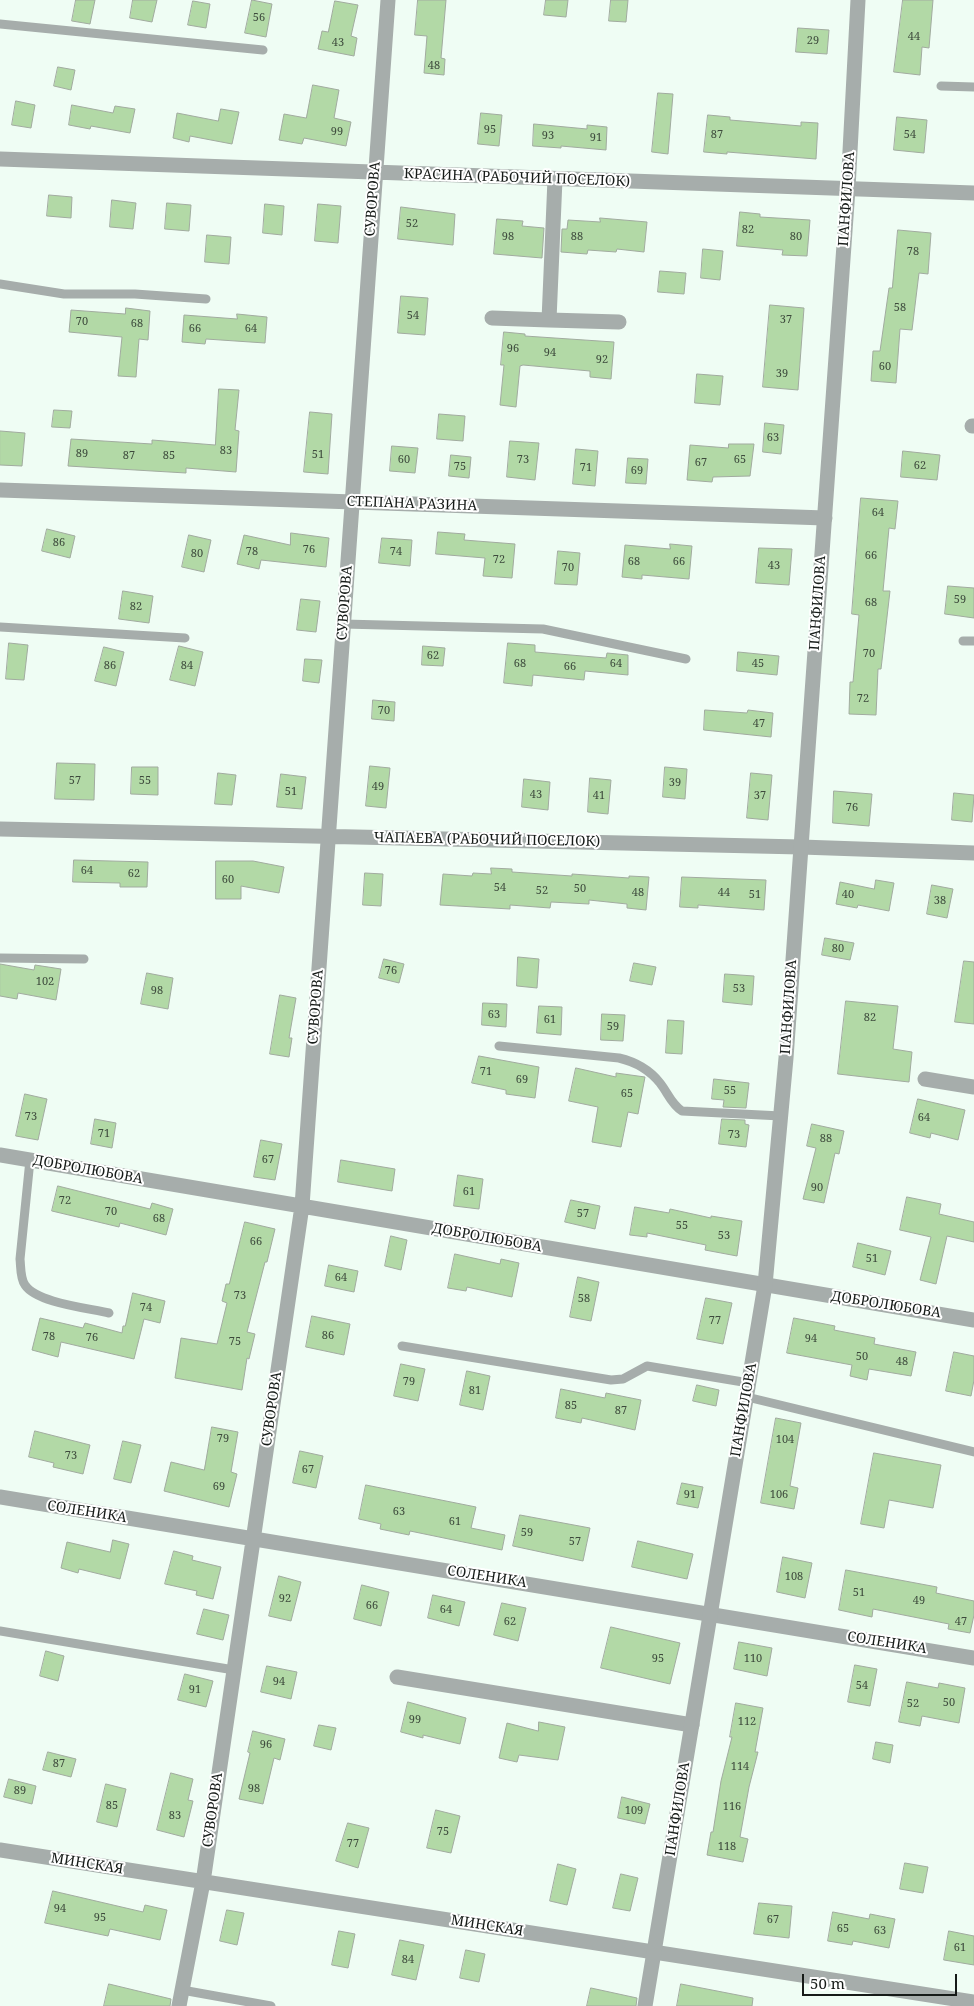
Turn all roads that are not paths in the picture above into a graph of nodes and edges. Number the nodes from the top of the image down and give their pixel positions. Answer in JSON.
{"nodes":[{"id":1,"x":388,"y":0,"type":"edge"},
{"id":2,"x":858,"y":0,"type":"edge"},
{"id":3,"x":0,"y":24,"type":"edge"},
{"id":4,"x":263,"y":50,"type":"dead end"},
{"id":5,"x":941,"y":86,"type":"dead end"},
{"id":6,"x":974,"y":87,"type":"edge"},
{"id":7,"x":0,"y":159,"type":"edge"},
{"id":8,"x":375,"y":173,"type":"junction"},
{"id":9,"x":555,"y":179,"type":"junction"},
{"id":10,"x":848,"y":189,"type":"junction"},
{"id":11,"x":974,"y":193,"type":"edge"},
{"id":12,"x":0,"y":284,"type":"edge"},
{"id":13,"x":206,"y":299,"type":"dead end"},
{"id":14,"x":492,"y":318,"type":"dead end"},
{"id":15,"x":549,"y":320,"type":"junction"},
{"id":16,"x":619,"y":322,"type":"dead end"},
{"id":17,"x":0,"y":490,"type":"edge"},
{"id":18,"x":352,"y":502,"type":"junction"},
{"id":19,"x":825,"y":518,"type":"junction"},
{"id":20,"x":343,"y":624,"type":"junction"},
{"id":21,"x":0,"y":627,"type":"edge"},
{"id":22,"x":185,"y":638,"type":"dead end"},
{"id":23,"x":963,"y":641,"type":"dead end"},
{"id":24,"x":974,"y":641,"type":"edge"},
{"id":25,"x":686,"y":659,"type":"dead end"},
{"id":26,"x":0,"y":829,"type":"edge"},
{"id":27,"x":328,"y":836,"type":"junction"},
{"id":28,"x":801,"y":847,"type":"junction"},
{"id":29,"x":974,"y":853,"type":"edge"},
{"id":30,"x":0,"y":958,"type":"edge"},
{"id":31,"x":84,"y":959,"type":"dead end"},
{"id":32,"x":499,"y":1046,"type":"dead end"},
{"id":33,"x":925,"y":1079,"type":"dead end"},
{"id":34,"x":974,"y":1087,"type":"edge"},
{"id":35,"x":781,"y":1116,"type":"junction"},
{"id":36,"x":0,"y":1155,"type":"edge"},
{"id":37,"x":30,"y":1160,"type":"junction"},
{"id":38,"x":302,"y":1206,"type":"junction"},
{"id":39,"x":765,"y":1285,"type":"junction"},
{"id":40,"x":109,"y":1312,"type":"dead end"},
{"id":41,"x":974,"y":1320,"type":"edge"},
{"id":42,"x":402,"y":1346,"type":"dead end"},
{"id":43,"x":748,"y":1390,"type":"junction"},
{"id":44,"x":974,"y":1452,"type":"edge"},
{"id":45,"x":0,"y":1497,"type":"edge"},
{"id":46,"x":253,"y":1539,"type":"junction"},
{"id":47,"x":710,"y":1614,"type":"junction"},
{"id":48,"x":0,"y":1631,"type":"edge"},
{"id":49,"x":974,"y":1658,"type":"edge"},
{"id":50,"x":234,"y":1670,"type":"junction"},
{"id":51,"x":397,"y":1677,"type":"dead end"},
{"id":52,"x":692,"y":1726,"type":"junction"},
{"id":53,"x":0,"y":1850,"type":"edge"},
{"id":54,"x":203,"y":1882,"type":"junction"},
{"id":55,"x":654,"y":1952,"type":"junction"},
{"id":56,"x":182,"y":1990,"type":"junction"},
{"id":57,"x":974,"y":2002,"type":"edge"},
{"id":58,"x":179,"y":2006,"type":"edge"},
{"id":59,"x":271,"y":2006,"type":"edge"},
{"id":60,"x":645,"y":2006,"type":"edge"}],
"edges":[{"from":1,"to":8,"type":"street","name":"СУВОРОВА"},
{"from":2,"to":10,"type":"street","name":"ПАНФИЛОВА"},
{"from":3,"to":4,"type":"lane"},
{"from":5,"to":6,"type":"lane"},
{"from":7,"to":8,"type":"street","name":"КРАСИНА (РАБОЧИЙ ПОСЕЛОК)"},
{"from":8,"to":9,"type":"street","name":"КРАСИНА (РАБОЧИЙ ПОСЕЛОК)"},
{"from":8,"to":18,"type":"street","name":"СУВОРОВА"},
{"from":9,"to":10,"type":"street","name":"КРАСИНА (РАБОЧИЙ ПОСЕЛОК)"},
{"from":9,"to":15,"type":"street"},
{"from":10,"to":11,"type":"street","name":"КРАСИНА (РАБОЧИЙ ПОСЕЛОК)"},
{"from":10,"to":19,"type":"street","name":"ПАНФИЛОВА"},
{"from":12,"to":13,"type":"lane"},
{"from":14,"to":15,"type":"street"},
{"from":15,"to":16,"type":"street"},
{"from":17,"to":18,"type":"street","name":"СТЕПАНА РАЗИНА"},
{"from":18,"to":19,"type":"street","name":"СТЕПАНА РАЗИНА"},
{"from":18,"to":20,"type":"street","name":"СУВОРОВА"},
{"from":19,"to":28,"type":"street","name":"ПАНФИЛОВА"},
{"from":20,"to":25,"type":"lane"},
{"from":20,"to":27,"type":"street","name":"СУВОРОВА"},
{"from":21,"to":22,"type":"lane"},
{"from":23,"to":24,"type":"lane"},
{"from":26,"to":27,"type":"street","name":"ЧАПАЕВА (РАБОЧИЙ ПОСЕЛОК)"},
{"from":27,"to":28,"type":"street","name":"ЧАПАЕВА (РАБОЧИЙ ПОСЕЛОК)"},
{"from":27,"to":38,"type":"street","name":"СУВОРОВА"},
{"from":28,"to":29,"type":"street","name":"ЧАПАЕВА (РАБОЧИЙ ПОСЕЛОК)"},
{"from":28,"to":35,"type":"street","name":"ПАНФИЛОВА"},
{"from":30,"to":31,"type":"lane"},
{"from":32,"to":35,"type":"lane"},
{"from":33,"to":34,"type":"street"},
{"from":35,"to":39,"type":"street","name":"ПАНФИЛОВА"},
{"from":36,"to":37,"type":"street","name":"ДОБРОЛЮБОВА"},
{"from":37,"to":38,"type":"street","name":"ДОБРОЛЮБОВА"},
{"from":37,"to":40,"type":"lane"},
{"from":38,"to":39,"type":"street","name":"ДОБРОЛЮБОВА"},
{"from":38,"to":46,"type":"street","name":"СУВОРОВА"},
{"from":39,"to":41,"type":"street","name":"ДОБРОЛЮБОВА"},
{"from":39,"to":43,"type":"street","name":"ПАНФИЛОВА"},
{"from":42,"to":43,"type":"lane"},
{"from":43,"to":44,"type":"lane"},
{"from":43,"to":47,"type":"street","name":"ПАНФИЛОВА"},
{"from":45,"to":46,"type":"street","name":"СОЛЕНИКА"},
{"from":46,"to":47,"type":"street","name":"СОЛЕНИКА"},
{"from":46,"to":50,"type":"street","name":"СУВОРОВА"},
{"from":47,"to":49,"type":"street","name":"СОЛЕНИКА"},
{"from":47,"to":52,"type":"street","name":"ПАНФИЛОВА"},
{"from":48,"to":50,"type":"lane"},
{"from":50,"to":54,"type":"street","name":"СУВОРОВА"},
{"from":51,"to":52,"type":"street"},
{"from":52,"to":55,"type":"street","name":"ПАНФИЛОВА"},
{"from":53,"to":54,"type":"street","name":"МИНСКАЯ"},
{"from":54,"to":55,"type":"street","name":"МИНСКАЯ"},
{"from":54,"to":56,"type":"street","name":"СУВОРОВА"},
{"from":55,"to":57,"type":"street","name":"МИНСКАЯ"},
{"from":55,"to":60,"type":"street","name":"ПАНФИЛОВА"},
{"from":56,"to":58,"type":"street","name":"СУВОРОВА"},
{"from":56,"to":59,"type":"lane"}]}
